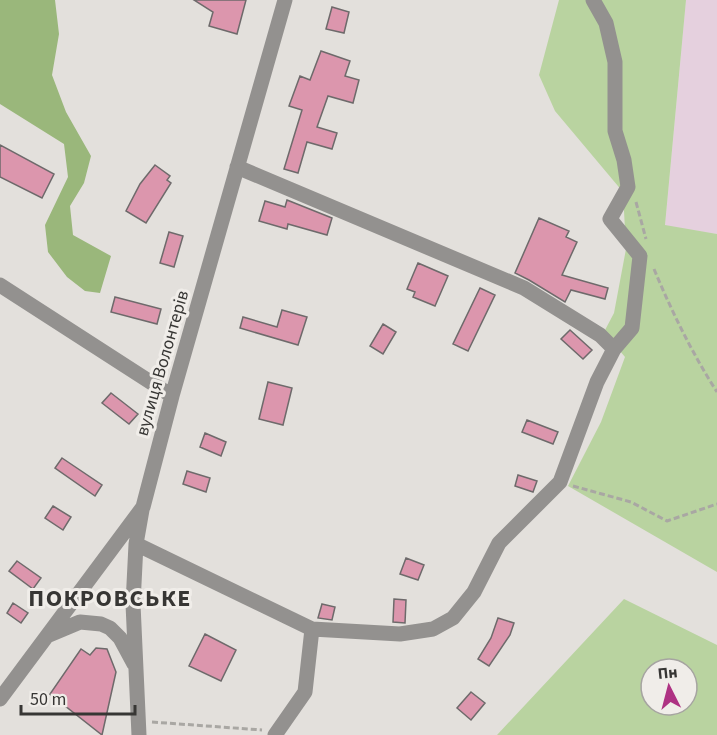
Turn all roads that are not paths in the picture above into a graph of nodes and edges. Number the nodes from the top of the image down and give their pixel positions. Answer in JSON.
{"nodes":[{"id":1,"x":285,"y":0,"type":"edge"},
{"id":2,"x":593,"y":0,"type":"edge"},
{"id":3,"x":237,"y":167,"type":"junction"},
{"id":4,"x":0,"y":285,"type":"edge"},
{"id":5,"x":614,"y":349,"type":"junction"},
{"id":6,"x":172,"y":396,"type":"junction"},
{"id":7,"x":142,"y":507,"type":"junction"},
{"id":8,"x":136,"y":544,"type":"junction"},
{"id":9,"x":312,"y":629,"type":"junction"},
{"id":10,"x":49,"y":635,"type":"junction"},
{"id":11,"x":136,"y":669,"type":"junction"},
{"id":12,"x":0,"y":699,"type":"edge"},
{"id":13,"x":139,"y":728,"type":"edge"},
{"id":14,"x":277,"y":733,"type":"edge"}],
"edges":[{"from":1,"to":3,"type":"street","name":"вулиця Волонтерів"},
{"from":2,"to":5,"type":"street"},
{"from":3,"to":5,"type":"street"},
{"from":3,"to":6,"type":"street","name":"вулиця Волонтерів"},
{"from":4,"to":6,"type":"street"},
{"from":5,"to":9,"type":"street"},
{"from":6,"to":7,"type":"street","name":"вулиця Волонтерів"},
{"from":7,"to":8,"type":"street"},
{"from":7,"to":10,"type":"street","name":"вулиця Волонтерів"},
{"from":8,"to":9,"type":"street"},
{"from":8,"to":11,"type":"street"},
{"from":9,"to":14,"type":"street"},
{"from":10,"to":11,"type":"street"},
{"from":10,"to":12,"type":"street","name":"вулиця Волонтерів"},
{"from":11,"to":13,"type":"street"}]}
